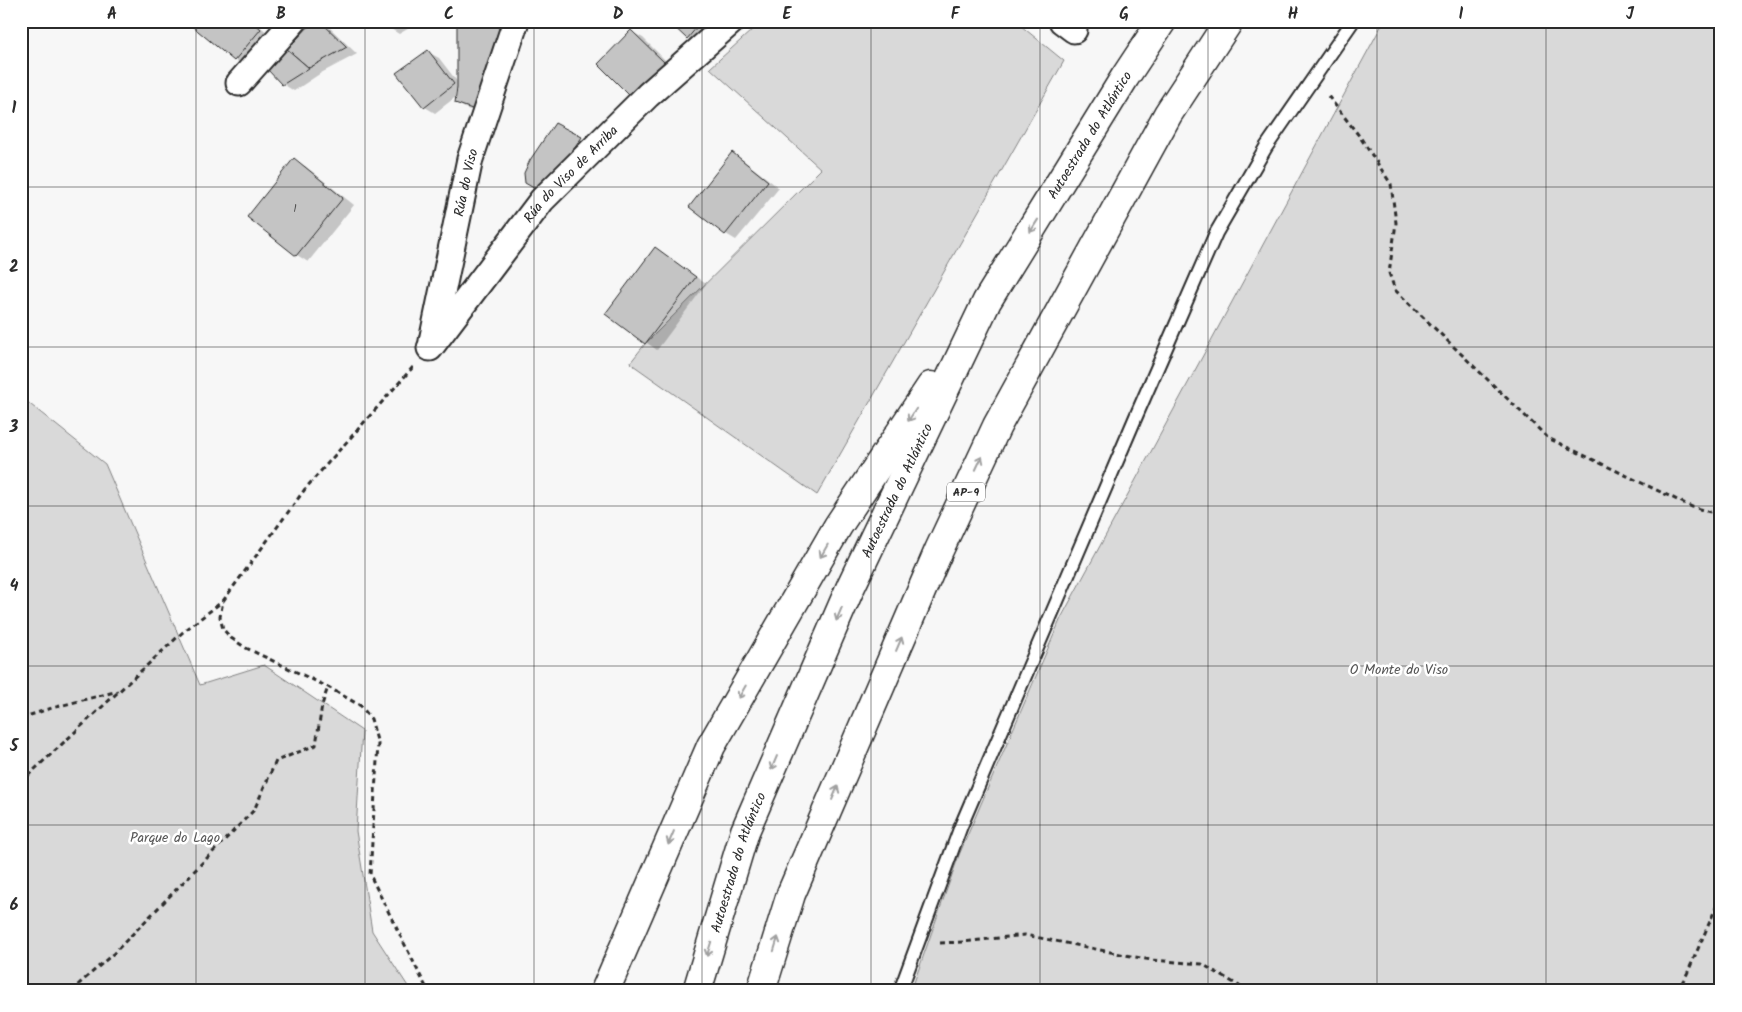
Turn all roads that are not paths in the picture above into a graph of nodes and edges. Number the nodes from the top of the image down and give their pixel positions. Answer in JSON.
{"nodes":[{"id":1,"x":294,"y":21,"type":"edge"},
{"id":2,"x":516,"y":21,"type":"edge"},
{"id":3,"x":732,"y":21,"type":"edge"},
{"id":4,"x":1162,"y":21,"type":"edge"},
{"id":5,"x":1229,"y":21,"type":"edge"},
{"id":6,"x":1353,"y":21,"type":"edge"},
{"id":7,"x":239,"y":83,"type":"dead end"},
{"id":8,"x":987,"y":301,"type":"junction"},
{"id":9,"x":430,"y":348,"type":"joint"},
{"id":10,"x":605,"y":991,"type":"edge"},
{"id":11,"x":697,"y":991,"type":"edge"},
{"id":12,"x":761,"y":991,"type":"edge"},
{"id":13,"x":900,"y":991,"type":"edge"}],
"edges":[{"from":1,"to":7,"type":"street"},
{"from":2,"to":9,"type":"street","name":"Rúa do Viso"},
{"from":3,"to":9,"type":"street","name":"Rúa do Viso de Arriba"},
{"from":4,"to":8,"type":"highway","name":"Autoestrada do Atlántico","one_way":true},
{"from":12,"to":5,"type":"highway","number":"AP-9","one_way":true},
{"from":6,"to":13,"type":"lane"},
{"from":8,"to":10,"type":"highway","one_way":true},
{"from":8,"to":11,"type":"highway","name":"Autoestrada do Atlántico","one_way":true}]}
